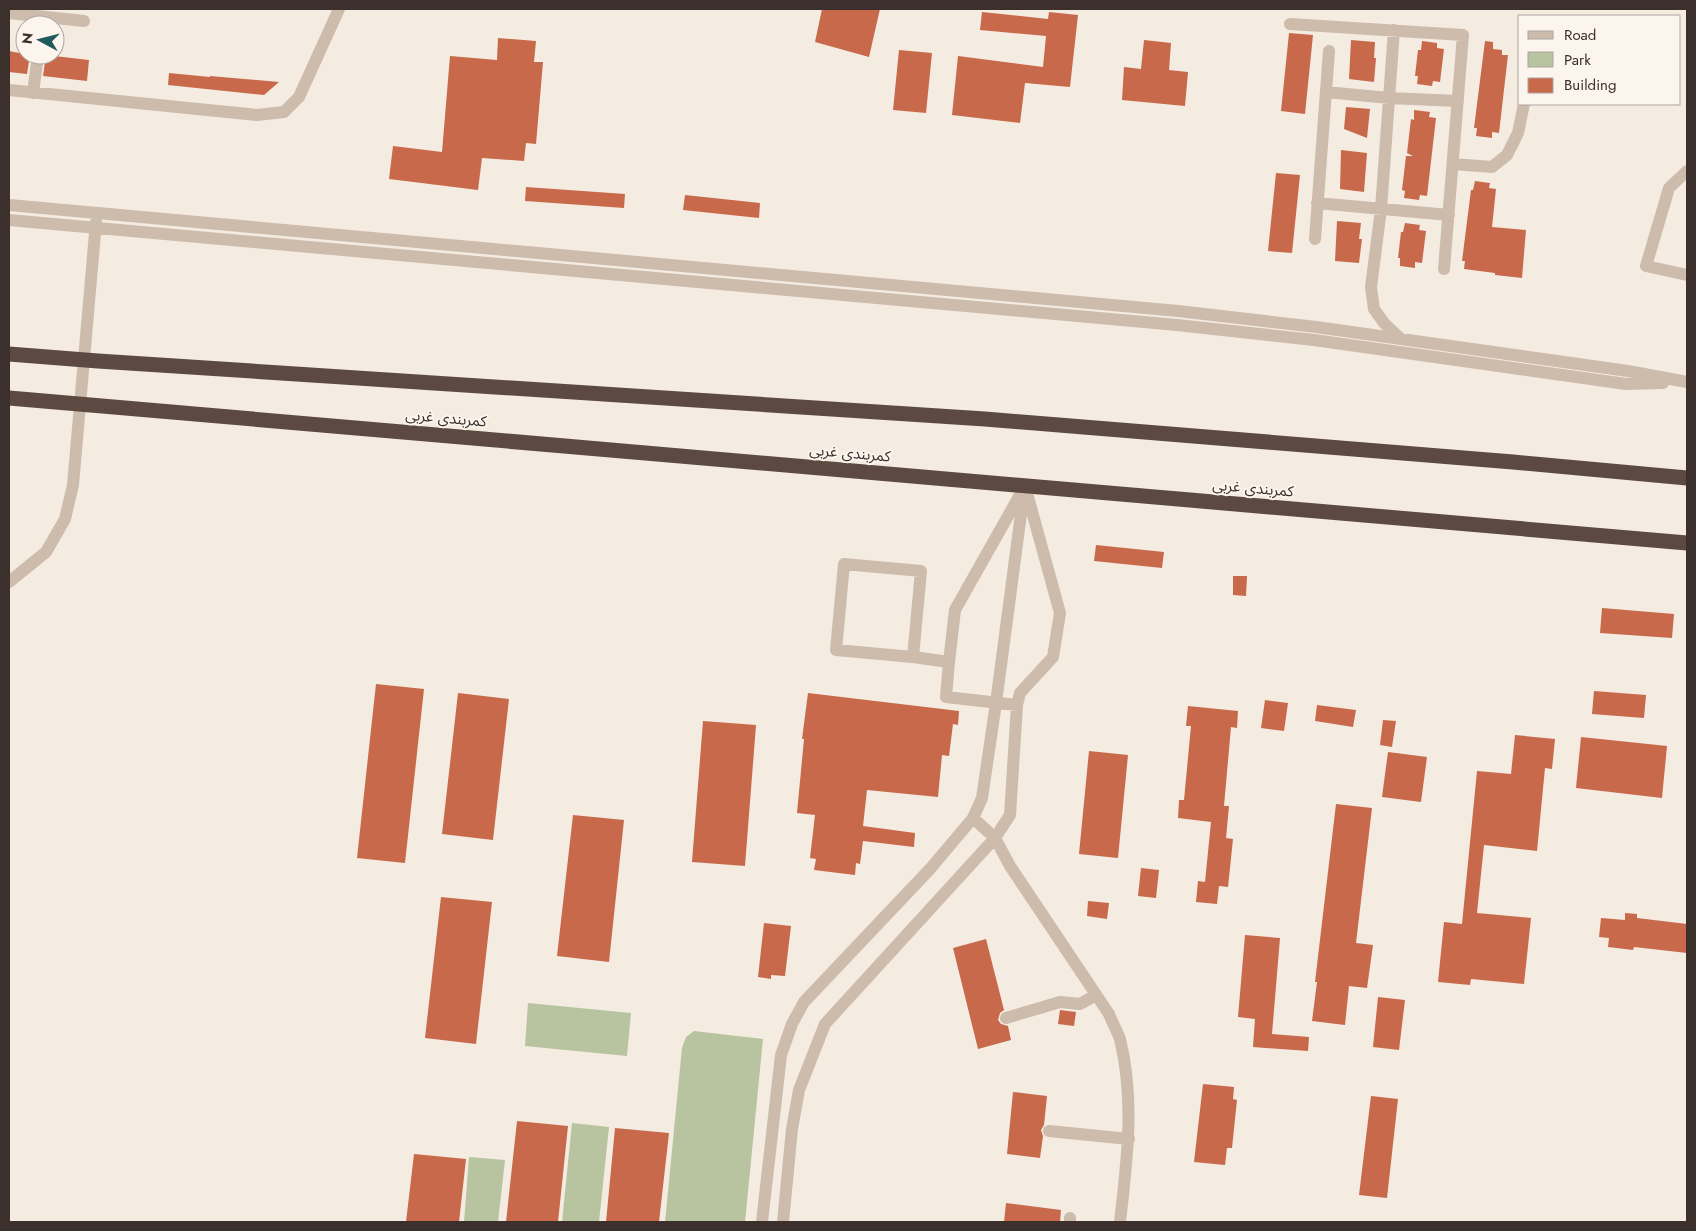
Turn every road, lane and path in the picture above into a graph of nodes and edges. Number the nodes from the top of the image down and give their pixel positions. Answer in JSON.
{"nodes":[{"id":1,"x":339,"y":9,"type":"edge"},
{"id":2,"x":65,"y":21,"type":"edge"},
{"id":3,"x":84,"y":21,"type":"dead end"},
{"id":4,"x":1290,"y":24,"type":"dead end"},
{"id":5,"x":1394,"y":30,"type":"junction"},
{"id":6,"x":1329,"y":51,"type":"dead end"},
{"id":7,"x":37,"y":65,"type":"edge"},
{"id":8,"x":9,"y":90,"type":"edge"},
{"id":9,"x":1326,"y":92,"type":"junction"},
{"id":10,"x":33,"y":93,"type":"junction"},
{"id":11,"x":1389,"y":98,"type":"junction"},
{"id":12,"x":1458,"y":101,"type":"junction"},
{"id":13,"x":1524,"y":105,"type":"edge"},
{"id":14,"x":1453,"y":164,"type":"junction"},
{"id":15,"x":1687,"y":171,"type":"edge"},
{"id":16,"x":1317,"y":203,"type":"junction"},
{"id":17,"x":9,"y":205,"type":"edge"},
{"id":18,"x":1380,"y":209,"type":"junction"},
{"id":19,"x":97,"y":212,"type":"junction"},
{"id":20,"x":1449,"y":215,"type":"junction"},
{"id":21,"x":9,"y":220,"type":"edge"},
{"id":22,"x":95,"y":228,"type":"junction"},
{"id":23,"x":1314,"y":239,"type":"dead end"},
{"id":24,"x":1444,"y":269,"type":"dead end"},
{"id":25,"x":1687,"y":275,"type":"edge"},
{"id":26,"x":1401,"y":339,"type":"junction"},
{"id":27,"x":9,"y":354,"type":"edge"},
{"id":28,"x":1687,"y":382,"type":"edge"},
{"id":29,"x":9,"y":398,"type":"edge"},
{"id":30,"x":1687,"y":478,"type":"edge"},
{"id":31,"x":1024,"y":486,"type":"junction"},
{"id":32,"x":1687,"y":543,"type":"edge"},
{"id":33,"x":9,"y":582,"type":"edge"},
{"id":34,"x":913,"y":657,"type":"junction"},
{"id":35,"x":949,"y":662,"type":"junction"},
{"id":36,"x":996,"y":703,"type":"junction"},
{"id":37,"x":1017,"y":704,"type":"junction"},
{"id":38,"x":974,"y":818,"type":"junction"},
{"id":39,"x":995,"y":838,"type":"junction"},
{"id":40,"x":1096,"y":995,"type":"junction"},
{"id":41,"x":1006,"y":1018,"type":"dead end"},
{"id":42,"x":1049,"y":1131,"type":"dead end"},
{"id":43,"x":1128,"y":1139,"type":"junction"},
{"id":44,"x":762,"y":1222,"type":"edge"},
{"id":45,"x":783,"y":1222,"type":"edge"},
{"id":46,"x":1120,"y":1222,"type":"edge"}],
"edges":[{"from":1,"to":10,"type":"street"},
{"from":2,"to":3,"type":"street"},
{"from":4,"to":5,"type":"street"},
{"from":5,"to":11,"type":"street"},
{"from":5,"to":12,"type":"street"},
{"from":6,"to":9,"type":"street"},
{"from":7,"to":10,"type":"street"},
{"from":8,"to":10,"type":"street"},
{"from":9,"to":11,"type":"street"},
{"from":9,"to":16,"type":"street"},
{"from":11,"to":12,"type":"street"},
{"from":11,"to":18,"type":"street"},
{"from":12,"to":14,"type":"street"},
{"from":13,"to":14,"type":"street"},
{"from":14,"to":20,"type":"street"},
{"from":15,"to":25,"type":"street"},
{"from":16,"to":18,"type":"street"},
{"from":16,"to":23,"type":"street"},
{"from":17,"to":19,"type":"street"},
{"from":18,"to":20,"type":"street"},
{"from":18,"to":26,"type":"street"},
{"from":19,"to":22,"type":"street"},
{"from":19,"to":26,"type":"street"},
{"from":20,"to":24,"type":"street"},
{"from":21,"to":22,"type":"street"},
{"from":22,"to":28,"type":"street"},
{"from":22,"to":33,"type":"street"},
{"from":26,"to":28,"type":"street"},
{"from":27,"to":30,"type":"highway"},
{"from":29,"to":31,"type":"highway","name":"کمربندی غربی"},
{"from":31,"to":32,"type":"highway","name":"کمربندی غربی"},
{"from":31,"to":35,"type":"street"},
{"from":31,"to":36,"type":"street"},
{"from":31,"to":37,"type":"street"},
{"from":34,"to":34,"type":"street"},
{"from":34,"to":35,"type":"street"},
{"from":35,"to":36,"type":"street"},
{"from":36,"to":37,"type":"street"},
{"from":36,"to":38,"type":"street"},
{"from":37,"to":39,"type":"street"},
{"from":38,"to":39,"type":"street"},
{"from":38,"to":44,"type":"street"},
{"from":39,"to":40,"type":"street"},
{"from":39,"to":45,"type":"street"},
{"from":40,"to":41,"type":"street"},
{"from":40,"to":43,"type":"street"},
{"from":42,"to":43,"type":"street"},
{"from":43,"to":46,"type":"street"}]}
